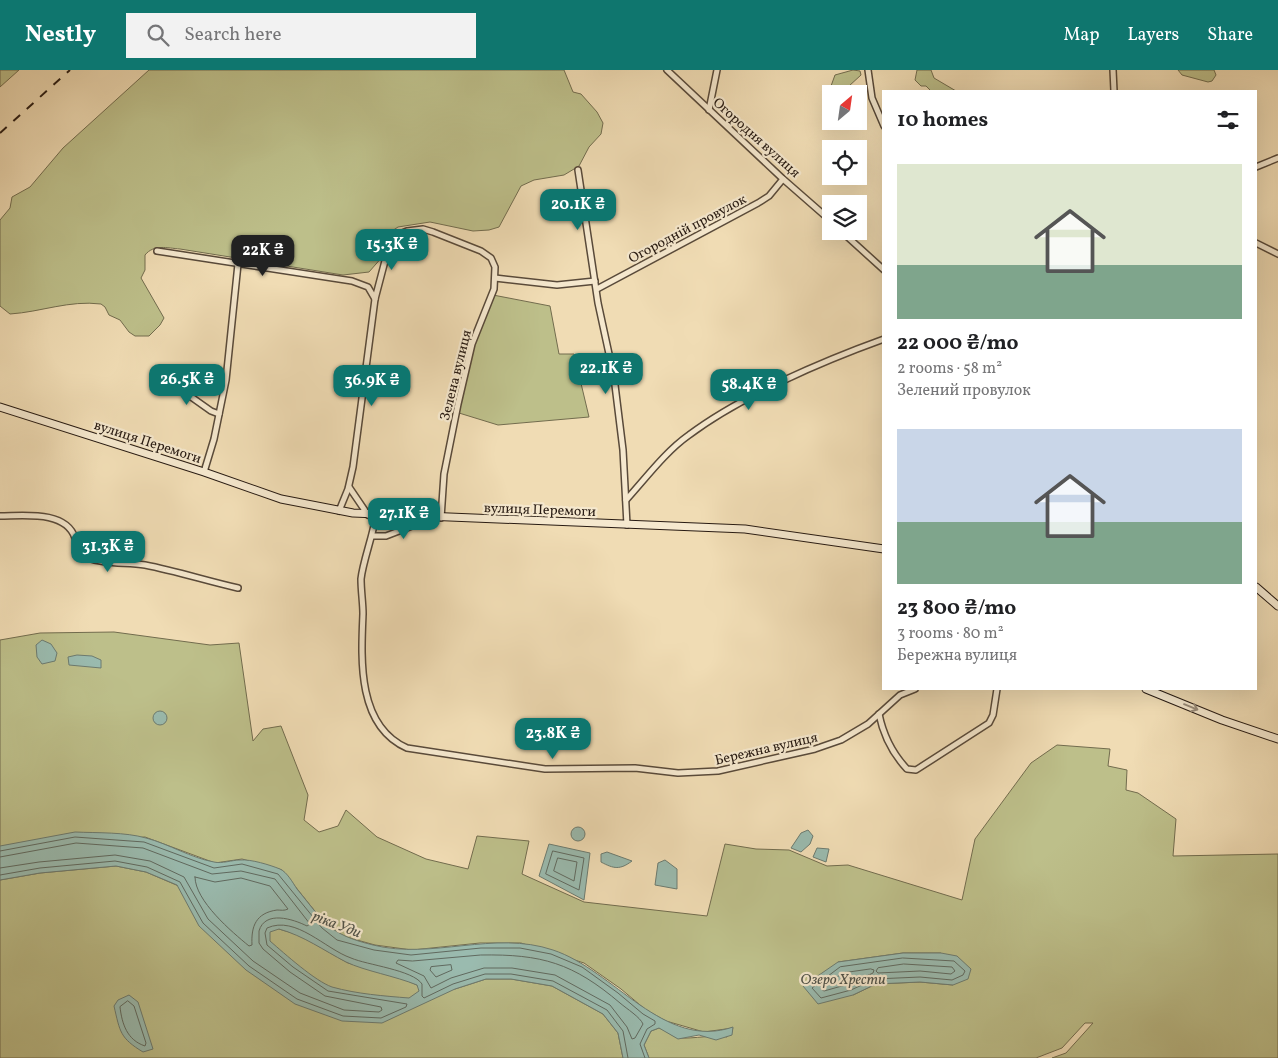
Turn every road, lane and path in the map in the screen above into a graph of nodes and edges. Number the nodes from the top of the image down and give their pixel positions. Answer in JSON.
{"nodes":[{"id":1,"x":667,"y":70,"type":"edge"},
{"id":2,"x":717,"y":70,"type":"edge"},
{"id":3,"x":868,"y":70,"type":"edge"},
{"id":4,"x":1113,"y":70,"type":"edge"},
{"id":5,"x":1114,"y":90,"type":"edge"},
{"id":6,"x":709,"y":110,"type":"junction"},
{"id":7,"x":882,"y":121,"type":"edge"},
{"id":8,"x":1278,"y":158,"type":"edge"},
{"id":9,"x":1257,"y":167,"type":"edge"},
{"id":10,"x":578,"y":170,"type":"dead end"},
{"id":11,"x":783,"y":179,"type":"junction"},
{"id":12,"x":822,"y":213,"type":"edge"},
{"id":13,"x":851,"y":240,"type":"edge"},
{"id":14,"x":1257,"y":244,"type":"edge"},
{"id":15,"x":157,"y":251,"type":"dead end"},
{"id":16,"x":1278,"y":254,"type":"edge"},
{"id":17,"x":882,"y":261,"type":"edge"},
{"id":18,"x":238,"y":264,"type":"junction"},
{"id":19,"x":877,"y":264,"type":"junction"},
{"id":20,"x":882,"y":268,"type":"edge"},
{"id":21,"x":496,"y":278,"type":"junction"},
{"id":22,"x":595,"y":281,"type":"junction"},
{"id":23,"x":597,"y":289,"type":"junction"},
{"id":24,"x":375,"y":299,"type":"junction"},
{"id":25,"x":882,"y":340,"type":"edge"},
{"id":26,"x":163,"y":376,"type":"dead end"},
{"id":27,"x":0,"y":408,"type":"edge"},
{"id":28,"x":219,"y":414,"type":"junction"},
{"id":29,"x":204,"y":472,"type":"junction"},
{"id":30,"x":349,"y":487,"type":"junction"},
{"id":31,"x":626,"y":500,"type":"junction"},
{"id":32,"x":339,"y":511,"type":"junction"},
{"id":33,"x":372,"y":515,"type":"junction"},
{"id":34,"x":0,"y":516,"type":"edge"},
{"id":35,"x":416,"y":517,"type":"junction"},
{"id":36,"x":441,"y":518,"type":"junction"},
{"id":37,"x":627,"y":525,"type":"junction"},
{"id":38,"x":373,"y":536,"type":"junction"},
{"id":39,"x":882,"y":549,"type":"edge"},
{"id":40,"x":238,"y":588,"type":"dead end"},
{"id":41,"x":1257,"y":588,"type":"edge"},
{"id":42,"x":1278,"y":606,"type":"edge"},
{"id":43,"x":898,"y":690,"type":"edge"},
{"id":44,"x":912,"y":690,"type":"edge"},
{"id":45,"x":997,"y":690,"type":"edge"},
{"id":46,"x":1148,"y":690,"type":"edge"},
{"id":47,"x":900,"y":695,"type":"junction"},
{"id":48,"x":879,"y":714,"type":"junction"},
{"id":49,"x":1278,"y":739,"type":"edge"}],
"edges":[{"from":1,"to":6,"type":"street","name":"Огородня вулиця"},
{"from":2,"to":6,"type":"street"},
{"from":3,"to":7,"type":"street"},
{"from":4,"to":5,"type":"street"},
{"from":6,"to":11,"type":"street","name":"Огородня вулиця"},
{"from":8,"to":9,"type":"street"},
{"from":10,"to":22,"type":"street"},
{"from":11,"to":12,"type":"street","name":"Огородня вулиця"},
{"from":11,"to":23,"type":"street","name":"Огородній провулок"},
{"from":13,"to":19,"type":"street"},
{"from":14,"to":16,"type":"street"},
{"from":15,"to":18,"type":"street"},
{"from":17,"to":19,"type":"street"},
{"from":18,"to":24,"type":"street"},
{"from":18,"to":28,"type":"street"},
{"from":19,"to":20,"type":"street"},
{"from":21,"to":22,"type":"street"},
{"from":21,"to":24,"type":"street"},
{"from":21,"to":36,"type":"street","name":"Зелена вулиця"},
{"from":22,"to":23,"type":"street"},
{"from":23,"to":31,"type":"street"},
{"from":24,"to":30,"type":"street"},
{"from":25,"to":31,"type":"street"},
{"from":26,"to":28,"type":"street"},
{"from":27,"to":29,"type":"street","name":"вулиця Перемоги"},
{"from":28,"to":29,"type":"street"},
{"from":29,"to":32,"type":"street","name":"вулиця Перемоги"},
{"from":30,"to":32,"type":"street"},
{"from":30,"to":33,"type":"street"},
{"from":31,"to":37,"type":"street"},
{"from":32,"to":33,"type":"street","name":"вулиця Перемоги"},
{"from":33,"to":35,"type":"street","name":"вулиця Перемоги"},
{"from":33,"to":38,"type":"street","name":"Бережна вулиця"},
{"from":34,"to":40,"type":"street"},
{"from":35,"to":36,"type":"street","name":"вулиця Перемоги"},
{"from":35,"to":38,"type":"street"},
{"from":36,"to":37,"type":"street","name":"вулиця Перемоги"},
{"from":37,"to":39,"type":"street","name":"вулиця Перемоги"},
{"from":38,"to":48,"type":"street","name":"Бережна вулиця"},
{"from":41,"to":42,"type":"street"},
{"from":43,"to":47,"type":"street"},
{"from":44,"to":47,"type":"street","name":"Бережна вулиця"},
{"from":45,"to":48,"type":"street"},
{"from":46,"to":49,"type":"street","one_way":true},
{"from":47,"to":48,"type":"street","name":"Бережна вулиця"}]}
